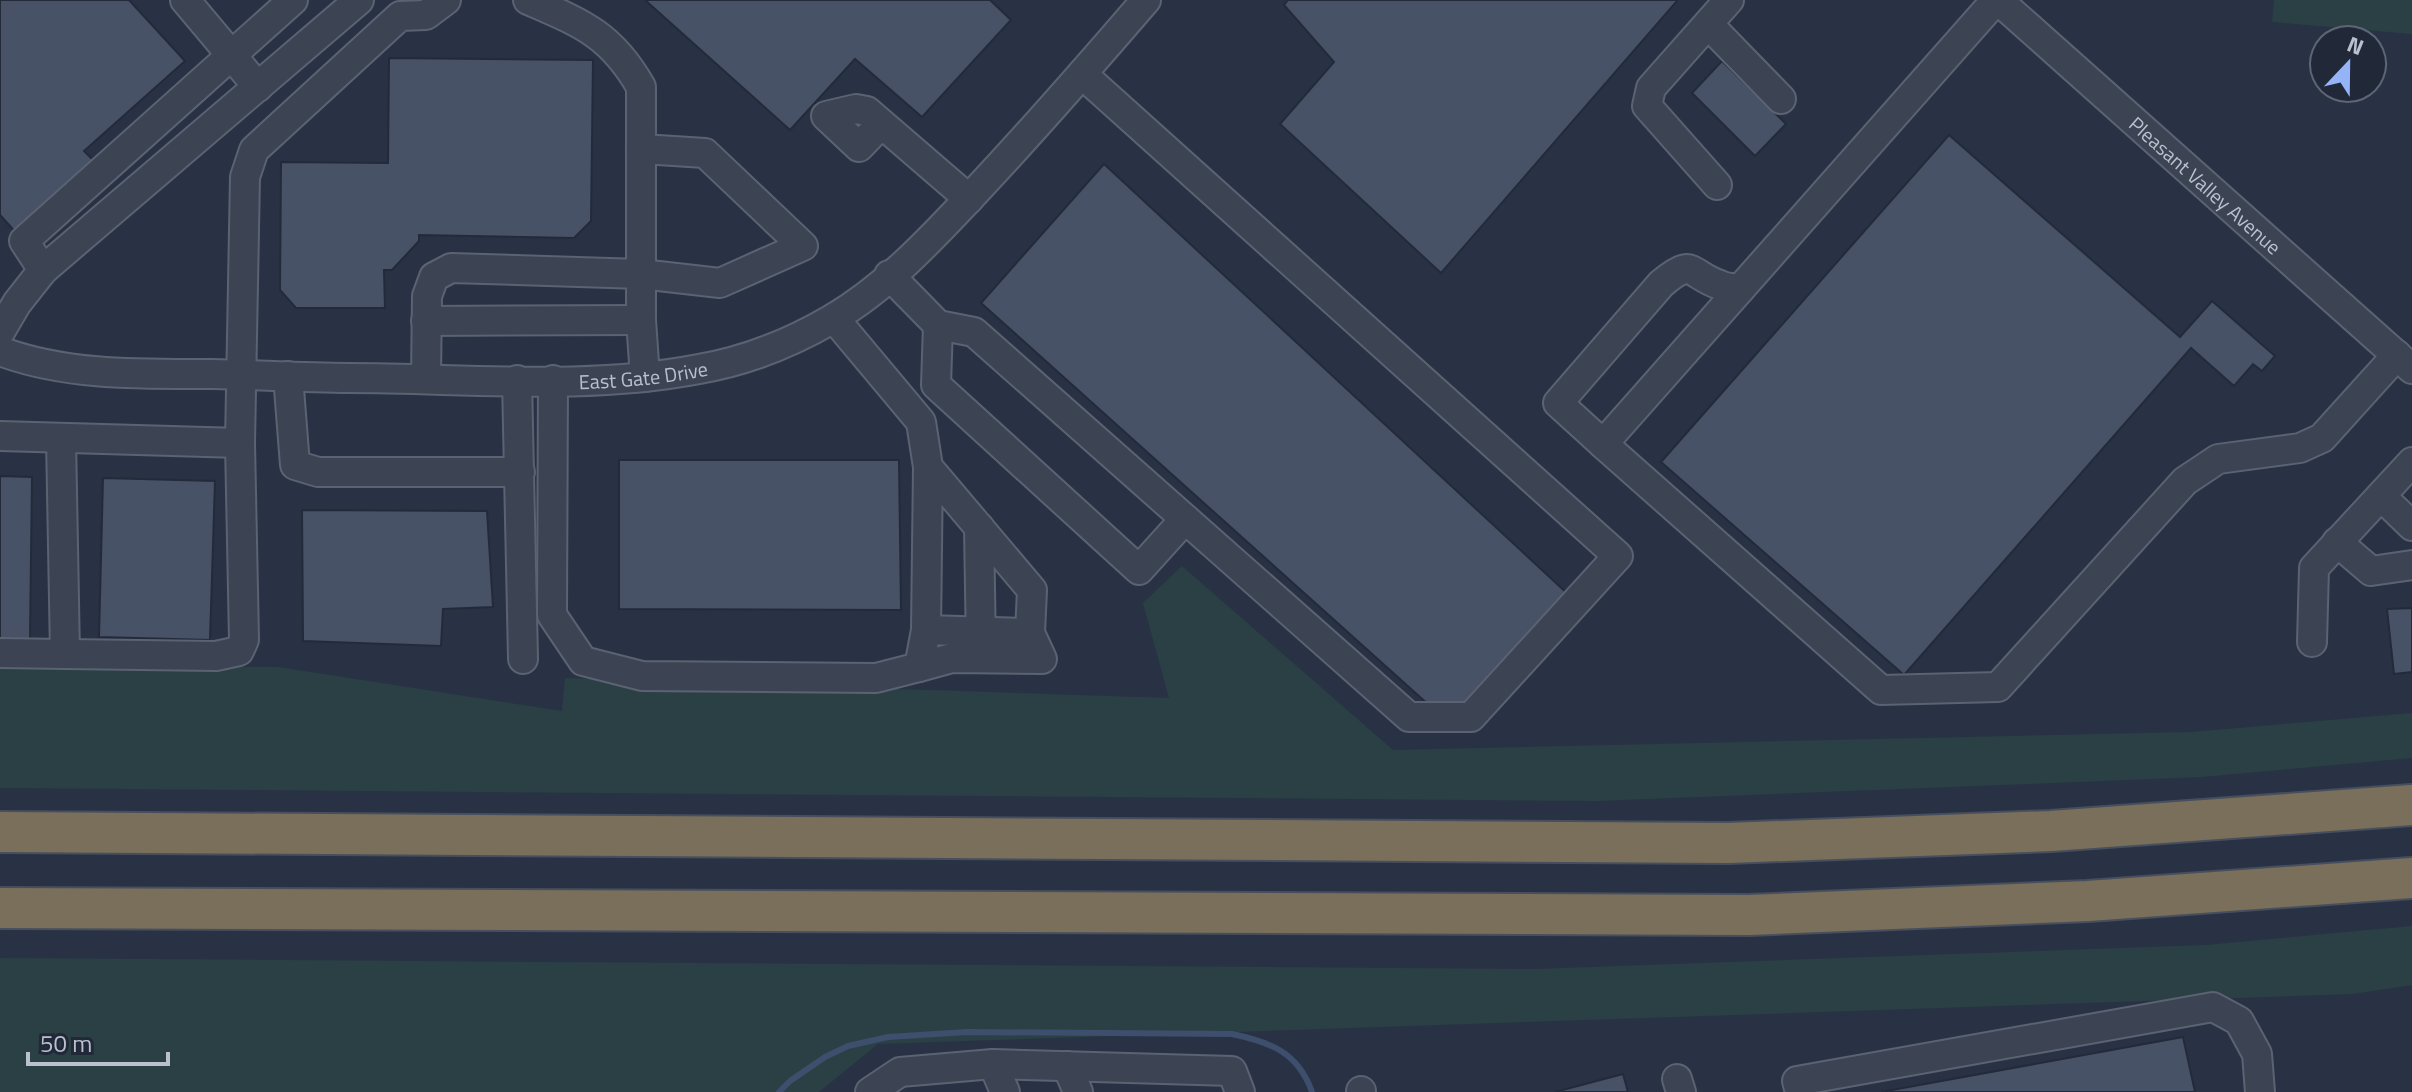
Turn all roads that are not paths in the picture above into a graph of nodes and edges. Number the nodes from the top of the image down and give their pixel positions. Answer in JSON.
{"nodes":[{"id":1,"x":185,"y":0,"type":"edge"},
{"id":2,"x":446,"y":0,"type":"edge"},
{"id":3,"x":528,"y":0,"type":"edge"},
{"id":4,"x":1146,"y":0,"type":"edge"},
{"id":5,"x":1729,"y":0,"type":"edge"},
{"id":6,"x":1997,"y":0,"type":"edge"},
{"id":7,"x":278,"y":5,"type":"edge"},
{"id":8,"x":344,"y":5,"type":"edge"},
{"id":9,"x":1708,"y":24,"type":"junction"},
{"id":10,"x":232,"y":56,"type":"junction"},
{"id":11,"x":1082,"y":74,"type":"junction"},
{"id":12,"x":258,"y":87,"type":"junction"},
{"id":13,"x":1781,"y":99,"type":"dead end"},
{"id":14,"x":881,"y":124,"type":"dead end"},
{"id":15,"x":642,"y":149,"type":"junction"},
{"id":16,"x":1717,"y":185,"type":"dead end"},
{"id":17,"x":969,"y":199,"type":"junction"},
{"id":18,"x":43,"y":270,"type":"junction"},
{"id":19,"x":641,"y":274,"type":"junction"},
{"id":20,"x":889,"y":275,"type":"junction"},
{"id":21,"x":1740,"y":289,"type":"junction"},
{"id":22,"x":9,"y":293,"type":"edge"},
{"id":23,"x":834,"y":318,"type":"junction"},
{"id":24,"x":641,"y":320,"type":"junction"},
{"id":25,"x":426,"y":321,"type":"junction"},
{"id":26,"x":938,"y":325,"type":"junction"},
{"id":27,"x":0,"y":332,"type":"edge"},
{"id":28,"x":0,"y":351,"type":"edge"},
{"id":29,"x":2404,"y":362,"type":"edge"},
{"id":30,"x":241,"y":375,"type":"junction"},
{"id":31,"x":288,"y":376,"type":"junction"},
{"id":32,"x":645,"y":377,"type":"junction"},
{"id":33,"x":426,"y":378,"type":"junction"},
{"id":34,"x":517,"y":380,"type":"junction"},
{"id":35,"x":553,"y":380,"type":"junction"},
{"id":36,"x":0,"y":436,"type":"edge"},
{"id":37,"x":61,"y":438,"type":"junction"},
{"id":38,"x":240,"y":443,"type":"junction"},
{"id":39,"x":1603,"y":444,"type":"junction"},
{"id":40,"x":2412,"y":462,"type":"edge"},
{"id":41,"x":928,"y":467,"type":"junction"},
{"id":42,"x":520,"y":472,"type":"junction"},
{"id":43,"x":2381,"y":496,"type":"junction"},
{"id":44,"x":1185,"y":519,"type":"junction"},
{"id":45,"x":2412,"y":526,"type":"edge"},
{"id":46,"x":979,"y":527,"type":"junction"},
{"id":47,"x":2337,"y":542,"type":"junction"},
{"id":48,"x":2412,"y":565,"type":"edge"},
{"id":49,"x":926,"y":630,"type":"junction"},
{"id":50,"x":2312,"y":642,"type":"dead end"},
{"id":51,"x":981,"y":645,"type":"junction"},
{"id":52,"x":0,"y":653,"type":"edge"},
{"id":53,"x":65,"y":654,"type":"junction"},
{"id":54,"x":523,"y":659,"type":"dead end"},
{"id":55,"x":919,"y":667,"type":"junction"},
{"id":56,"x":2412,"y":805,"type":"edge"},
{"id":57,"x":0,"y":832,"type":"edge"},
{"id":58,"x":2412,"y":878,"type":"edge"},
{"id":59,"x":0,"y":908,"type":"edge"},
{"id":60,"x":993,"y":1064,"type":"junction"},
{"id":61,"x":1073,"y":1079,"type":"edge"},
{"id":62,"x":870,"y":1092,"type":"edge"},
{"id":63,"x":1005,"y":1092,"type":"edge"},
{"id":64,"x":1240,"y":1092,"type":"edge"},
{"id":65,"x":1800,"y":1092,"type":"edge"},
{"id":66,"x":2260,"y":1092,"type":"edge"}],
"edges":[{"from":1,"to":10,"type":"street"},
{"from":2,"to":30,"type":"street"},
{"from":3,"to":15,"type":"street"},
{"from":4,"to":11,"type":"street","name":"East Gate Drive"},
{"from":5,"to":9,"type":"street"},
{"from":6,"to":21,"type":"street"},
{"from":6,"to":29,"type":"street","name":"Pleasant Valley Avenue"},
{"from":7,"to":10,"type":"street"},
{"from":8,"to":12,"type":"street"},
{"from":9,"to":13,"type":"street"},
{"from":9,"to":16,"type":"street"},
{"from":10,"to":12,"type":"street"},
{"from":10,"to":18,"type":"street"},
{"from":11,"to":17,"type":"street","name":"East Gate Drive"},
{"from":11,"to":44,"type":"street"},
{"from":12,"to":18,"type":"street"},
{"from":14,"to":17,"type":"street"},
{"from":15,"to":19,"type":"street"},
{"from":15,"to":19,"type":"street"},
{"from":17,"to":20,"type":"street","name":"East Gate Drive"},
{"from":18,"to":22,"type":"street"},
{"from":19,"to":24,"type":"street"},
{"from":19,"to":25,"type":"street"},
{"from":20,"to":23,"type":"street","name":"East Gate Drive"},
{"from":20,"to":26,"type":"street"},
{"from":21,"to":39,"type":"street"},
{"from":21,"to":39,"type":"street"},
{"from":22,"to":27,"type":"street"},
{"from":23,"to":32,"type":"street","name":"East Gate Drive"},
{"from":23,"to":41,"type":"street"},
{"from":24,"to":25,"type":"street"},
{"from":24,"to":32,"type":"street"},
{"from":25,"to":33,"type":"street"},
{"from":26,"to":44,"type":"street"},
{"from":26,"to":44,"type":"street"},
{"from":28,"to":30,"type":"street","name":"East Gate Drive"},
{"from":29,"to":39,"type":"street"},
{"from":30,"to":31,"type":"street","name":"East Gate Drive"},
{"from":30,"to":38,"type":"street"},
{"from":31,"to":33,"type":"street","name":"East Gate Drive"},
{"from":31,"to":42,"type":"street"},
{"from":32,"to":35,"type":"street","name":"East Gate Drive"},
{"from":33,"to":34,"type":"street","name":"East Gate Drive"},
{"from":34,"to":35,"type":"street","name":"East Gate Drive"},
{"from":34,"to":42,"type":"street"},
{"from":35,"to":55,"type":"street"},
{"from":36,"to":37,"type":"street"},
{"from":37,"to":38,"type":"street"},
{"from":37,"to":53,"type":"street"},
{"from":38,"to":53,"type":"street"},
{"from":40,"to":43,"type":"street"},
{"from":41,"to":46,"type":"street"},
{"from":41,"to":49,"type":"street"},
{"from":42,"to":54,"type":"street"},
{"from":43,"to":45,"type":"street"},
{"from":43,"to":47,"type":"street"},
{"from":46,"to":51,"type":"street"},
{"from":46,"to":51,"type":"street"},
{"from":47,"to":48,"type":"street"},
{"from":47,"to":50,"type":"street"},
{"from":49,"to":51,"type":"street"},
{"from":49,"to":55,"type":"street"},
{"from":51,"to":55,"type":"street"},
{"from":52,"to":53,"type":"street"},
{"from":56,"to":57,"type":"highway"},
{"from":58,"to":59,"type":"highway"},
{"from":60,"to":61,"type":"street"},
{"from":60,"to":62,"type":"street"},
{"from":60,"to":63,"type":"street"},
{"from":61,"to":64,"type":"street"},
{"from":65,"to":66,"type":"street"}]}
